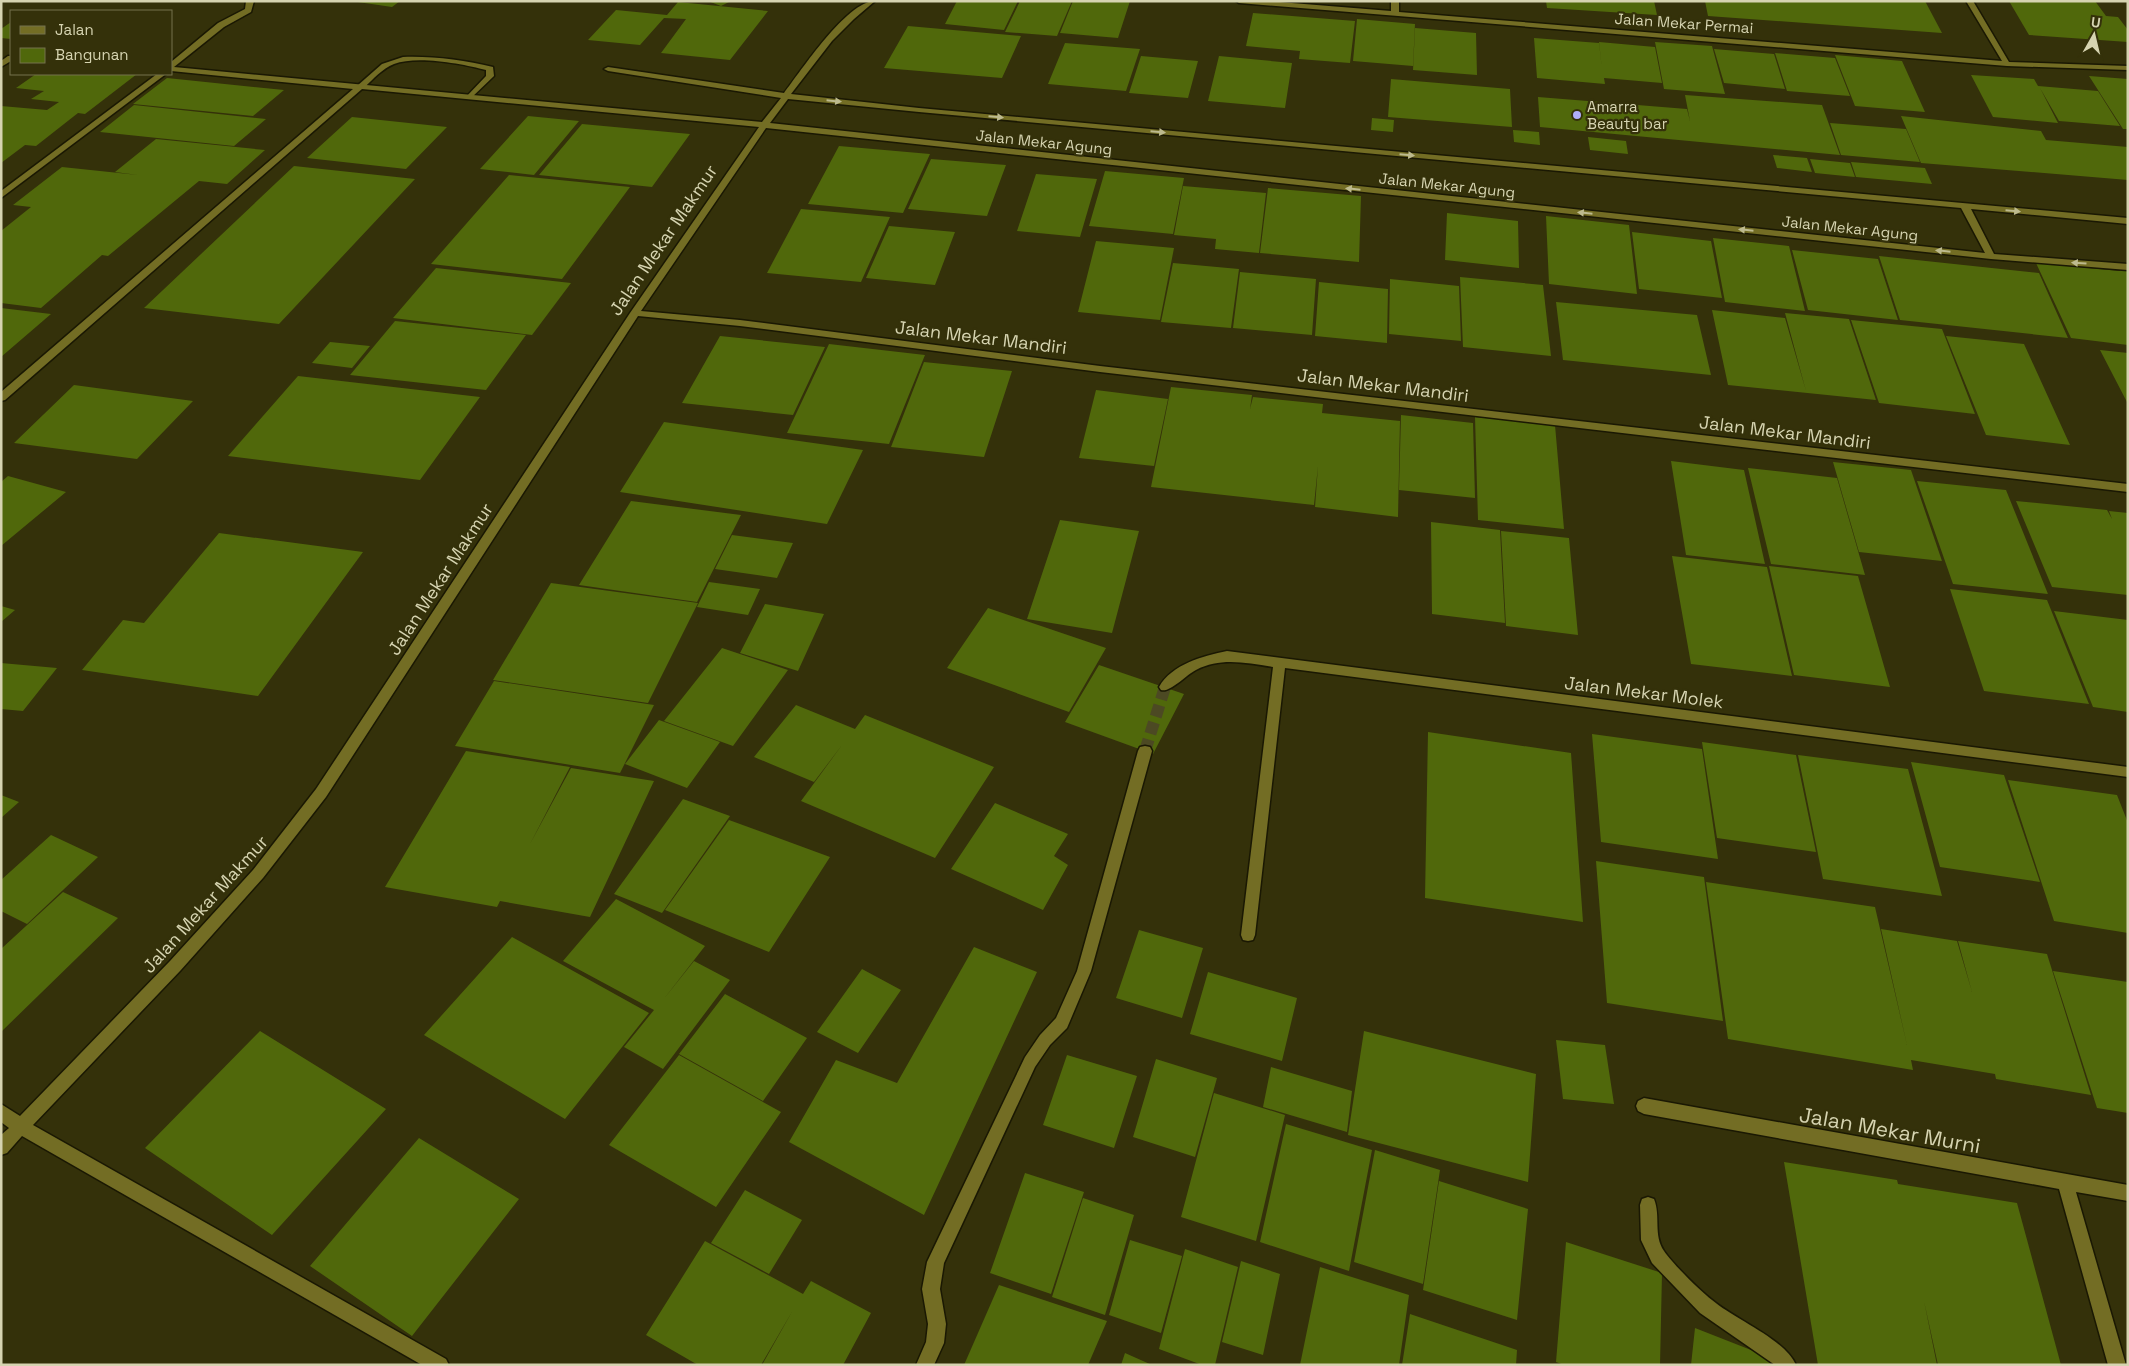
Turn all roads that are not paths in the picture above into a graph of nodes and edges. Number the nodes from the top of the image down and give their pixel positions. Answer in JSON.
{"nodes":[{"id":1,"x":250,"y":1,"type":"edge"},
{"id":2,"x":872,"y":1,"type":"edge"},
{"id":3,"x":1239,"y":1,"type":"edge"},
{"id":4,"x":1395,"y":1,"type":"edge"},
{"id":5,"x":1968,"y":1,"type":"edge"},
{"id":6,"x":1395,"y":15,"type":"junction"},
{"id":7,"x":2007,"y":64,"type":"junction"},
{"id":8,"x":172,"y":67,"type":"edge"},
{"id":9,"x":172,"y":68,"type":"edge"},
{"id":10,"x":2128,"y":68,"type":"edge"},
{"id":11,"x":608,"y":69,"type":"dead end"},
{"id":12,"x":161,"y":75,"type":"edge"},
{"id":13,"x":361,"y":86,"type":"junction"},
{"id":14,"x":786,"y":96,"type":"junction"},
{"id":15,"x":470,"y":98,"type":"junction"},
{"id":16,"x":764,"y":125,"type":"junction"},
{"id":17,"x":1,"y":195,"type":"edge"},
{"id":18,"x":1965,"y":207,"type":"junction"},
{"id":19,"x":2128,"y":221,"type":"edge"},
{"id":20,"x":1991,"y":256,"type":"junction"},
{"id":21,"x":2128,"y":267,"type":"edge"},
{"id":22,"x":635,"y":313,"type":"junction"},
{"id":23,"x":1,"y":398,"type":"edge"},
{"id":24,"x":2128,"y":488,"type":"edge"},
{"id":25,"x":1279,"y":664,"type":"junction"},
{"id":26,"x":1165,"y":687,"type":"tunnel mouth"},
{"id":27,"x":1145,"y":751,"type":"tunnel mouth"},
{"id":28,"x":2128,"y":772,"type":"edge"},
{"id":29,"x":1248,"y":935,"type":"dead end"},
{"id":30,"x":1644,"y":1106,"type":"dead end"},
{"id":31,"x":1,"y":1112,"type":"edge"},
{"id":32,"x":20,"y":1127,"type":"junction"},
{"id":33,"x":1,"y":1147,"type":"edge"},
{"id":34,"x":2066,"y":1184,"type":"junction"},
{"id":35,"x":2128,"y":1193,"type":"edge"},
{"id":36,"x":1648,"y":1206,"type":"dead end"},
{"id":37,"x":440,"y":1365,"type":"edge"},
{"id":38,"x":924,"y":1365,"type":"edge"},
{"id":39,"x":1788,"y":1365,"type":"edge"},
{"id":40,"x":2117,"y":1365,"type":"edge"}],
"edges":[{"from":1,"to":8,"type":"street"},
{"from":2,"to":14,"type":"street","name":"Jalan Mekar Makmur"},
{"from":3,"to":6,"type":"street","name":"Jalan Mekar Permai"},
{"from":4,"to":6,"type":"street"},
{"from":5,"to":7,"type":"street"},
{"from":6,"to":7,"type":"street","name":"Jalan Mekar Permai"},
{"from":7,"to":10,"type":"street","name":"Jalan Mekar Permai"},
{"from":9,"to":13,"type":"street","name":"Jalan Mekar Agung"},
{"from":11,"to":14,"type":"street","name":"Jalan Mekar Agung"},
{"from":12,"to":17,"type":"street"},
{"from":13,"to":15,"type":"street","name":"Jalan Mekar Agung"},
{"from":13,"to":15,"type":"street"},
{"from":13,"to":23,"type":"street"},
{"from":14,"to":16,"type":"street","name":"Jalan Mekar Makmur"},
{"from":14,"to":18,"type":"street","name":"Jalan Mekar Agung","one_way":true},
{"from":15,"to":16,"type":"street","name":"Jalan Mekar Agung"},
{"from":20,"to":16,"type":"street","name":"Jalan Mekar Agung","one_way":true},
{"from":16,"to":22,"type":"street","name":"Jalan Mekar Makmur"},
{"from":18,"to":19,"type":"street","name":"Jalan Mekar Agung","one_way":true},
{"from":18,"to":20,"type":"street"},
{"from":21,"to":20,"type":"street","name":"Jalan Mekar Agung","one_way":true},
{"from":22,"to":24,"type":"street","name":"Jalan Mekar Mandiri"},
{"from":22,"to":32,"type":"street","name":"Jalan Mekar Makmur"},
{"from":25,"to":26,"type":"street","name":"Jalan Mekar Molek"},
{"from":25,"to":28,"type":"street","name":"Jalan Mekar Molek"},
{"from":25,"to":29,"type":"street"},
{"from":27,"to":38,"type":"street"},
{"from":30,"to":34,"type":"street","name":"Jalan Mekar Murni"},
{"from":31,"to":32,"type":"street"},
{"from":32,"to":33,"type":"street","name":"Jalan Mekar Makmur"},
{"from":32,"to":37,"type":"street"},
{"from":34,"to":35,"type":"street","name":"Jalan Mekar Murni"},
{"from":34,"to":40,"type":"street"},
{"from":36,"to":39,"type":"street"}]}
